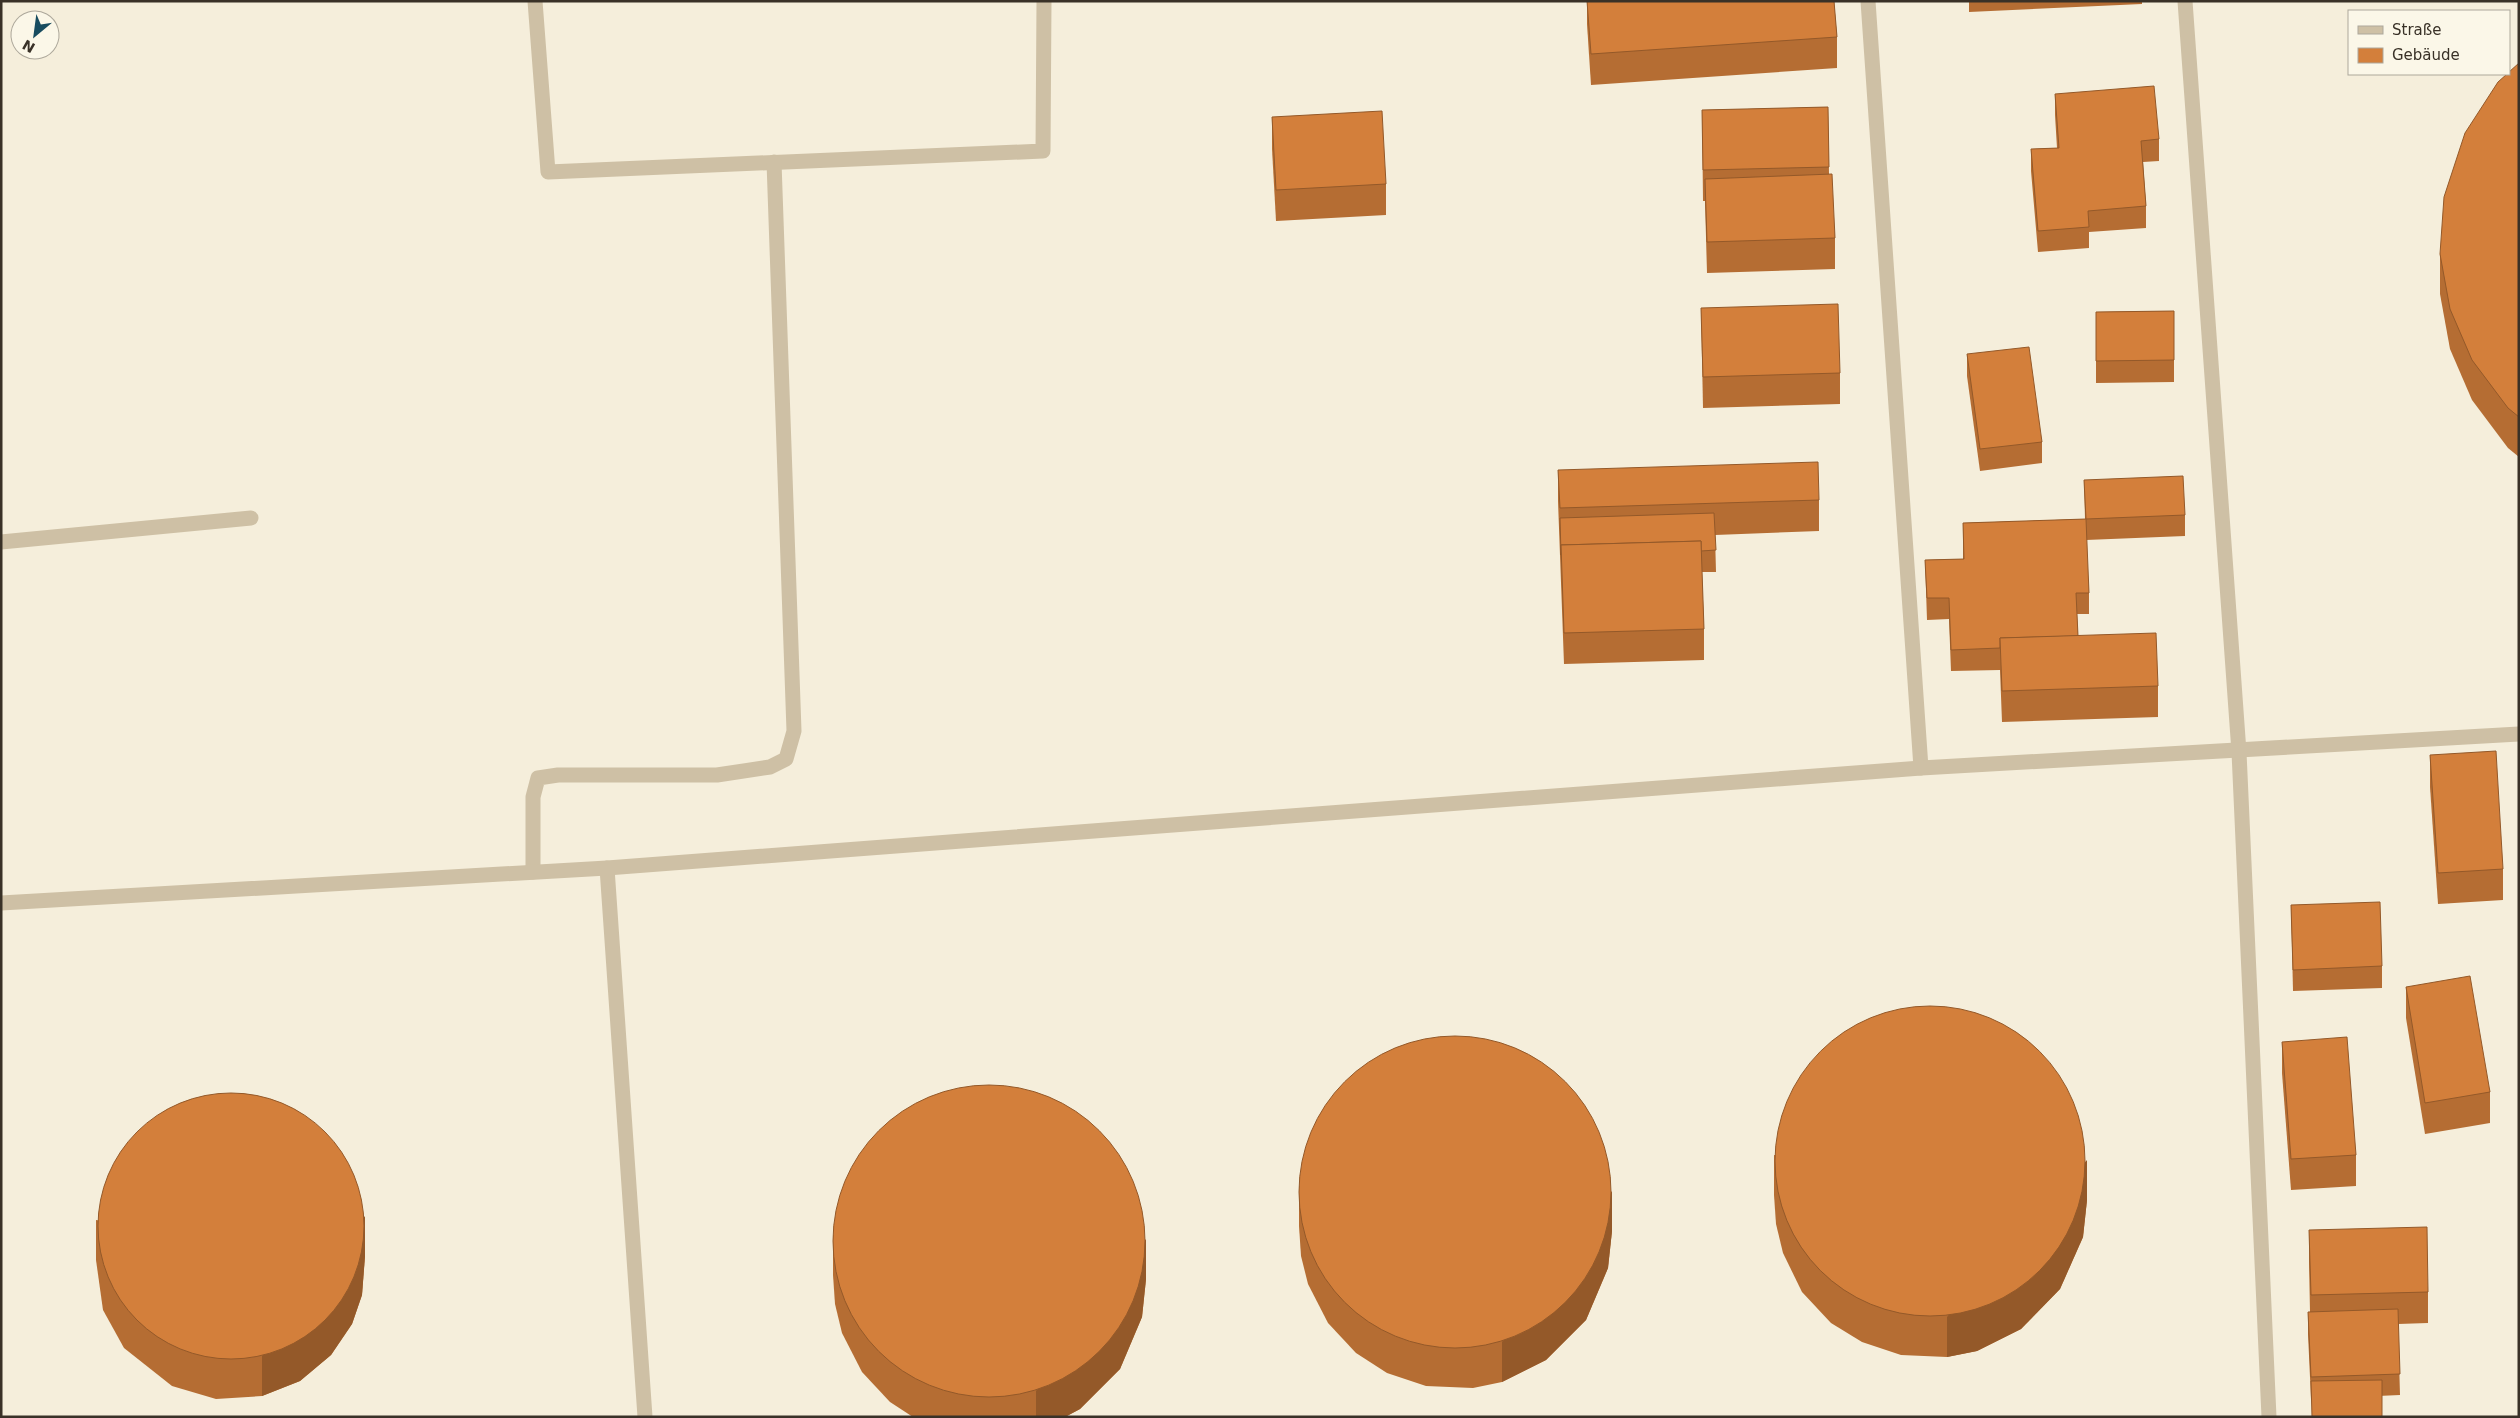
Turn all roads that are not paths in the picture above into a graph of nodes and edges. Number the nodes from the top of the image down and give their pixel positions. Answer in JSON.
{"nodes":[{"id":1,"x":535,"y":1,"type":"edge"},
{"id":2,"x":1044,"y":1,"type":"edge"},
{"id":3,"x":1868,"y":1,"type":"edge"},
{"id":4,"x":2185,"y":1,"type":"edge"},
{"id":5,"x":774,"y":162,"type":"junction"},
{"id":6,"x":251,"y":518,"type":"dead end"},
{"id":7,"x":1,"y":542,"type":"edge"},
{"id":8,"x":2519,"y":734,"type":"edge"},
{"id":9,"x":2239,"y":752,"type":"junction"},
{"id":10,"x":1921,"y":768,"type":"junction"},
{"id":11,"x":607,"y":868,"type":"junction"},
{"id":12,"x":533,"y":872,"type":"junction"},
{"id":13,"x":1,"y":903,"type":"edge"},
{"id":14,"x":645,"y":1417,"type":"edge"},
{"id":15,"x":2269,"y":1417,"type":"edge"}],
"edges":[{"from":1,"to":5,"type":"lane"},
{"from":2,"to":5,"type":"lane"},
{"from":3,"to":10,"type":"lane"},
{"from":4,"to":9,"type":"lane"},
{"from":5,"to":12,"type":"lane"},
{"from":6,"to":7,"type":"lane"},
{"from":8,"to":9,"type":"lane"},
{"from":9,"to":10,"type":"lane"},
{"from":9,"to":15,"type":"lane"},
{"from":10,"to":11,"type":"lane"},
{"from":11,"to":12,"type":"lane"},
{"from":11,"to":14,"type":"lane"},
{"from":12,"to":13,"type":"lane"}]}
